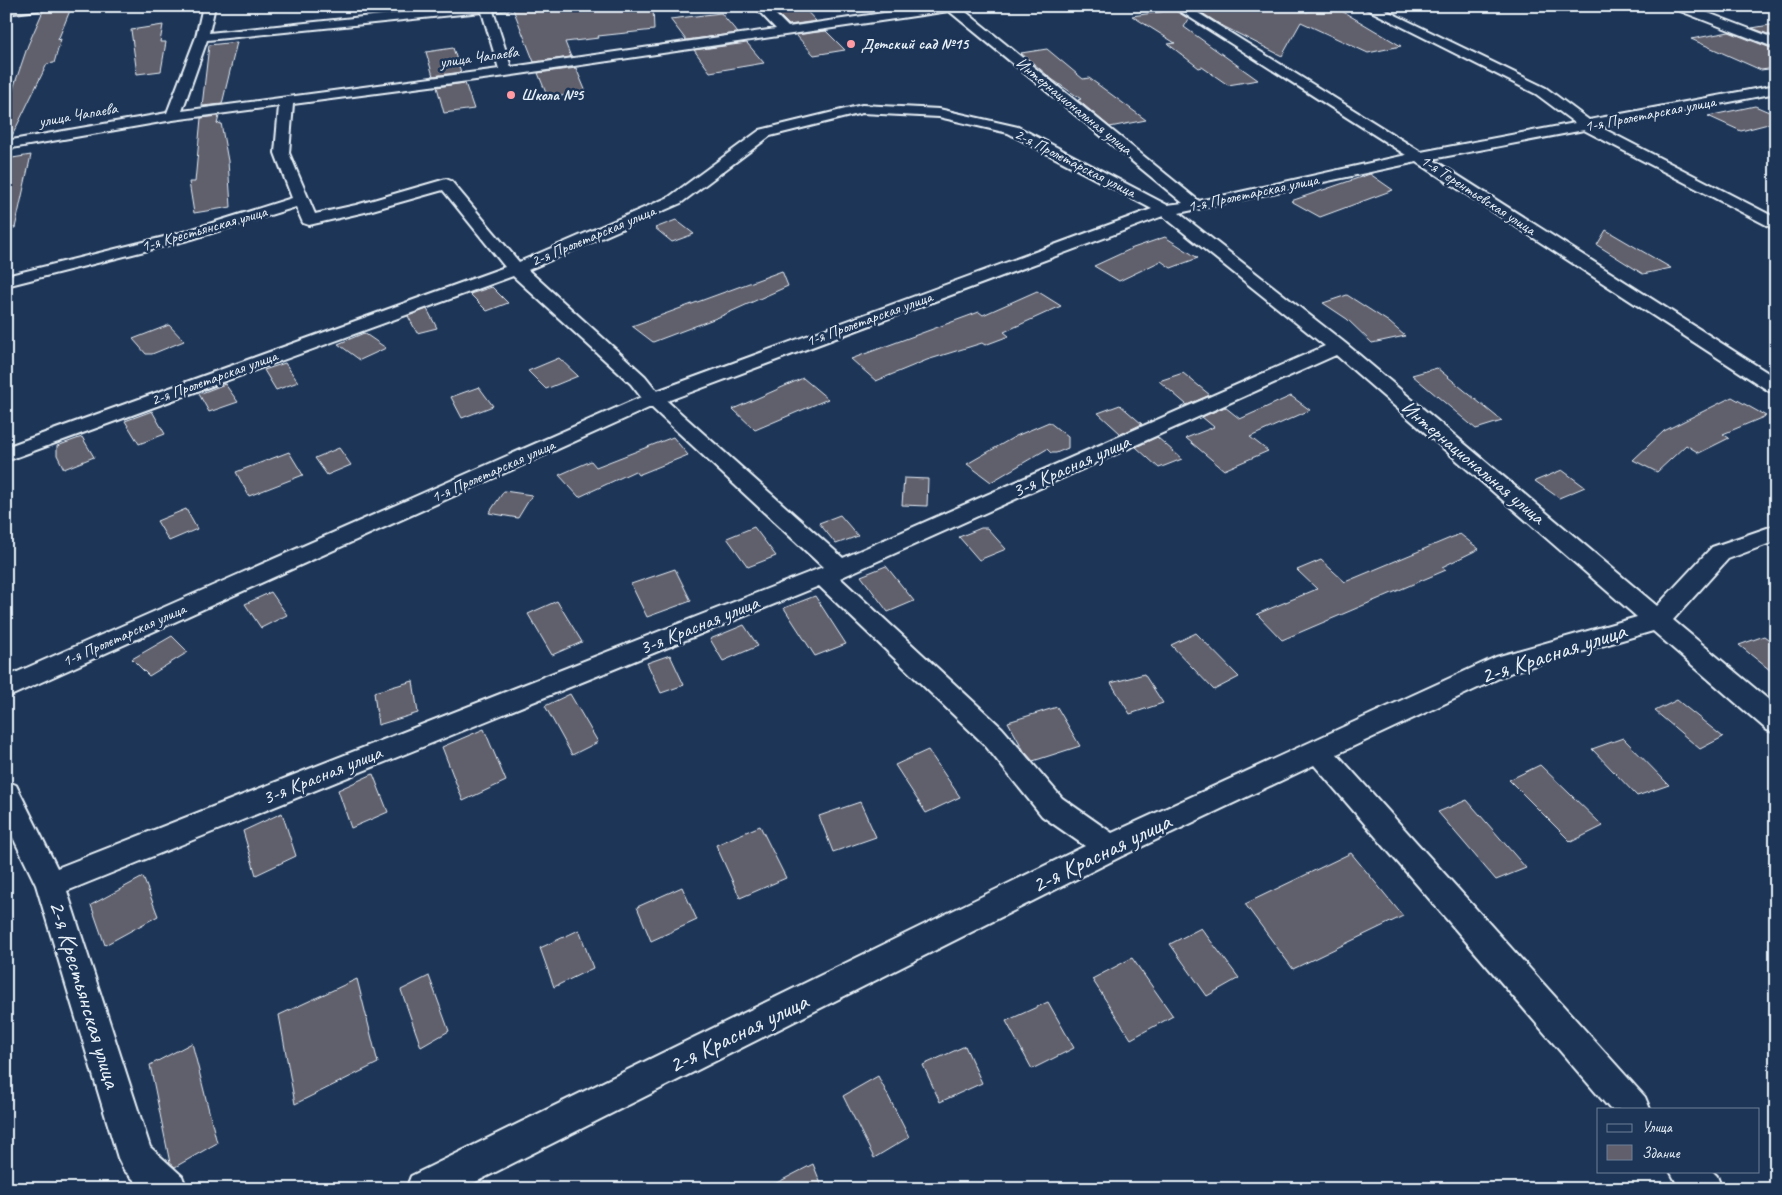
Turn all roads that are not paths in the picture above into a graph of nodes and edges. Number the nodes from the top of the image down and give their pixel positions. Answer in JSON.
{"nodes":[{"id":1,"x":38,"y":6,"type":"edge"},
{"id":2,"x":209,"y":6,"type":"edge"},
{"id":3,"x":505,"y":6,"type":"edge"},
{"id":4,"x":760,"y":6,"type":"edge"},
{"id":5,"x":953,"y":6,"type":"edge"},
{"id":6,"x":1178,"y":6,"type":"edge"},
{"id":7,"x":1396,"y":6,"type":"edge"},
{"id":8,"x":1679,"y":6,"type":"edge"},
{"id":9,"x":487,"y":8,"type":"edge"},
{"id":10,"x":1371,"y":8,"type":"edge"},
{"id":11,"x":6,"y":10,"type":"edge"},
{"id":12,"x":785,"y":31,"type":"junction"},
{"id":13,"x":202,"y":37,"type":"junction"},
{"id":14,"x":1776,"y":44,"type":"edge"},
{"id":15,"x":506,"y":72,"type":"junction"},
{"id":16,"x":1776,"y":89,"type":"edge"},
{"id":17,"x":286,"y":101,"type":"junction"},
{"id":18,"x":173,"y":116,"type":"junction"},
{"id":19,"x":1588,"y":126,"type":"junction"},
{"id":20,"x":6,"y":144,"type":"edge"},
{"id":21,"x":1419,"y":157,"type":"junction"},
{"id":22,"x":301,"y":200,"type":"junction"},
{"id":23,"x":1196,"y":206,"type":"junction"},
{"id":24,"x":1165,"y":210,"type":"junction"},
{"id":25,"x":1776,"y":225,"type":"edge"},
{"id":26,"x":516,"y":269,"type":"junction"},
{"id":27,"x":6,"y":282,"type":"edge"},
{"id":28,"x":1338,"y":347,"type":"junction"},
{"id":29,"x":1776,"y":387,"type":"edge"},
{"id":30,"x":653,"y":399,"type":"junction"},
{"id":31,"x":6,"y":454,"type":"edge"},
{"id":32,"x":1776,"y":533,"type":"edge"},
{"id":33,"x":832,"y":572,"type":"junction"},
{"id":34,"x":1658,"y":620,"type":"junction"},
{"id":35,"x":6,"y":688,"type":"edge"},
{"id":36,"x":1776,"y":722,"type":"edge"},
{"id":37,"x":1318,"y":751,"type":"junction"},
{"id":38,"x":6,"y":793,"type":"edge"},
{"id":39,"x":1110,"y":848,"type":"junction"},
{"id":40,"x":50,"y":884,"type":"junction"},
{"id":41,"x":1632,"y":1108,"type":"edge"},
{"id":42,"x":1689,"y":1172,"type":"edge"},
{"id":43,"x":169,"y":1189,"type":"edge"},
{"id":44,"x":424,"y":1189,"type":"edge"},
{"id":45,"x":1704,"y":1189,"type":"edge"}],
"edges":[{"from":1,"to":11,"type":"street"},
{"from":2,"to":13,"type":"street"},
{"from":3,"to":9,"type":"street"},
{"from":4,"to":12,"type":"street"},
{"from":5,"to":12,"type":"street","name":"улица Чапаева"},
{"from":5,"to":23,"type":"street","name":"Интернациональная улица"},
{"from":6,"to":21,"type":"street","name":"1-я Терентьевская улица"},
{"from":7,"to":10,"type":"lane"},
{"from":8,"to":14,"type":"street"},
{"from":9,"to":13,"type":"street"},
{"from":9,"to":15,"type":"street"},
{"from":10,"to":19,"type":"street"},
{"from":12,"to":15,"type":"street","name":"улица Чапаева"},
{"from":13,"to":18,"type":"street"},
{"from":15,"to":17,"type":"street","name":"улица Чапаева"},
{"from":16,"to":19,"type":"street","name":"1-я Пролетарская улица"},
{"from":17,"to":18,"type":"street","name":"улица Чапаева"},
{"from":17,"to":22,"type":"street"},
{"from":18,"to":20,"type":"street","name":"улица Чапаева"},
{"from":19,"to":21,"type":"street","name":"1-я Пролетарская улица"},
{"from":19,"to":25,"type":"street"},
{"from":21,"to":23,"type":"street","name":"1-я Пролетарская улица"},
{"from":21,"to":29,"type":"street","name":"1-я Терентьевская улица"},
{"from":22,"to":26,"type":"street"},
{"from":22,"to":27,"type":"street","name":"1-я Крестьянская улица"},
{"from":23,"to":24,"type":"street","name":"1-я Пролетарская улица"},
{"from":24,"to":26,"type":"street","name":"2-я Пролетарская улица"},
{"from":24,"to":28,"type":"street","name":"Интернациональная улица"},
{"from":24,"to":30,"type":"street","name":"1-я Пролетарская улица"},
{"from":26,"to":30,"type":"street"},
{"from":26,"to":31,"type":"street","name":"2-я Пролетарская улица"},
{"from":28,"to":33,"type":"street","name":"3-я Красная улица"},
{"from":28,"to":34,"type":"street","name":"Интернациональная улица"},
{"from":30,"to":33,"type":"street"},
{"from":30,"to":35,"type":"street","name":"1-я Пролетарская улица"},
{"from":32,"to":34,"type":"street"},
{"from":33,"to":39,"type":"street"},
{"from":33,"to":40,"type":"street","name":"3-я Красная улица"},
{"from":34,"to":36,"type":"street","name":"Интернациональная улица"},
{"from":34,"to":37,"type":"street","name":"2-я Красная улица"},
{"from":37,"to":39,"type":"street","name":"2-я Красная улица"},
{"from":37,"to":41,"type":"street"},
{"from":38,"to":40,"type":"street","name":"2-я Крестьянская улица"},
{"from":39,"to":44,"type":"street","name":"2-я Красная улица"},
{"from":40,"to":43,"type":"street","name":"2-я Крестьянская улица"},
{"from":42,"to":45,"type":"street"}]}
